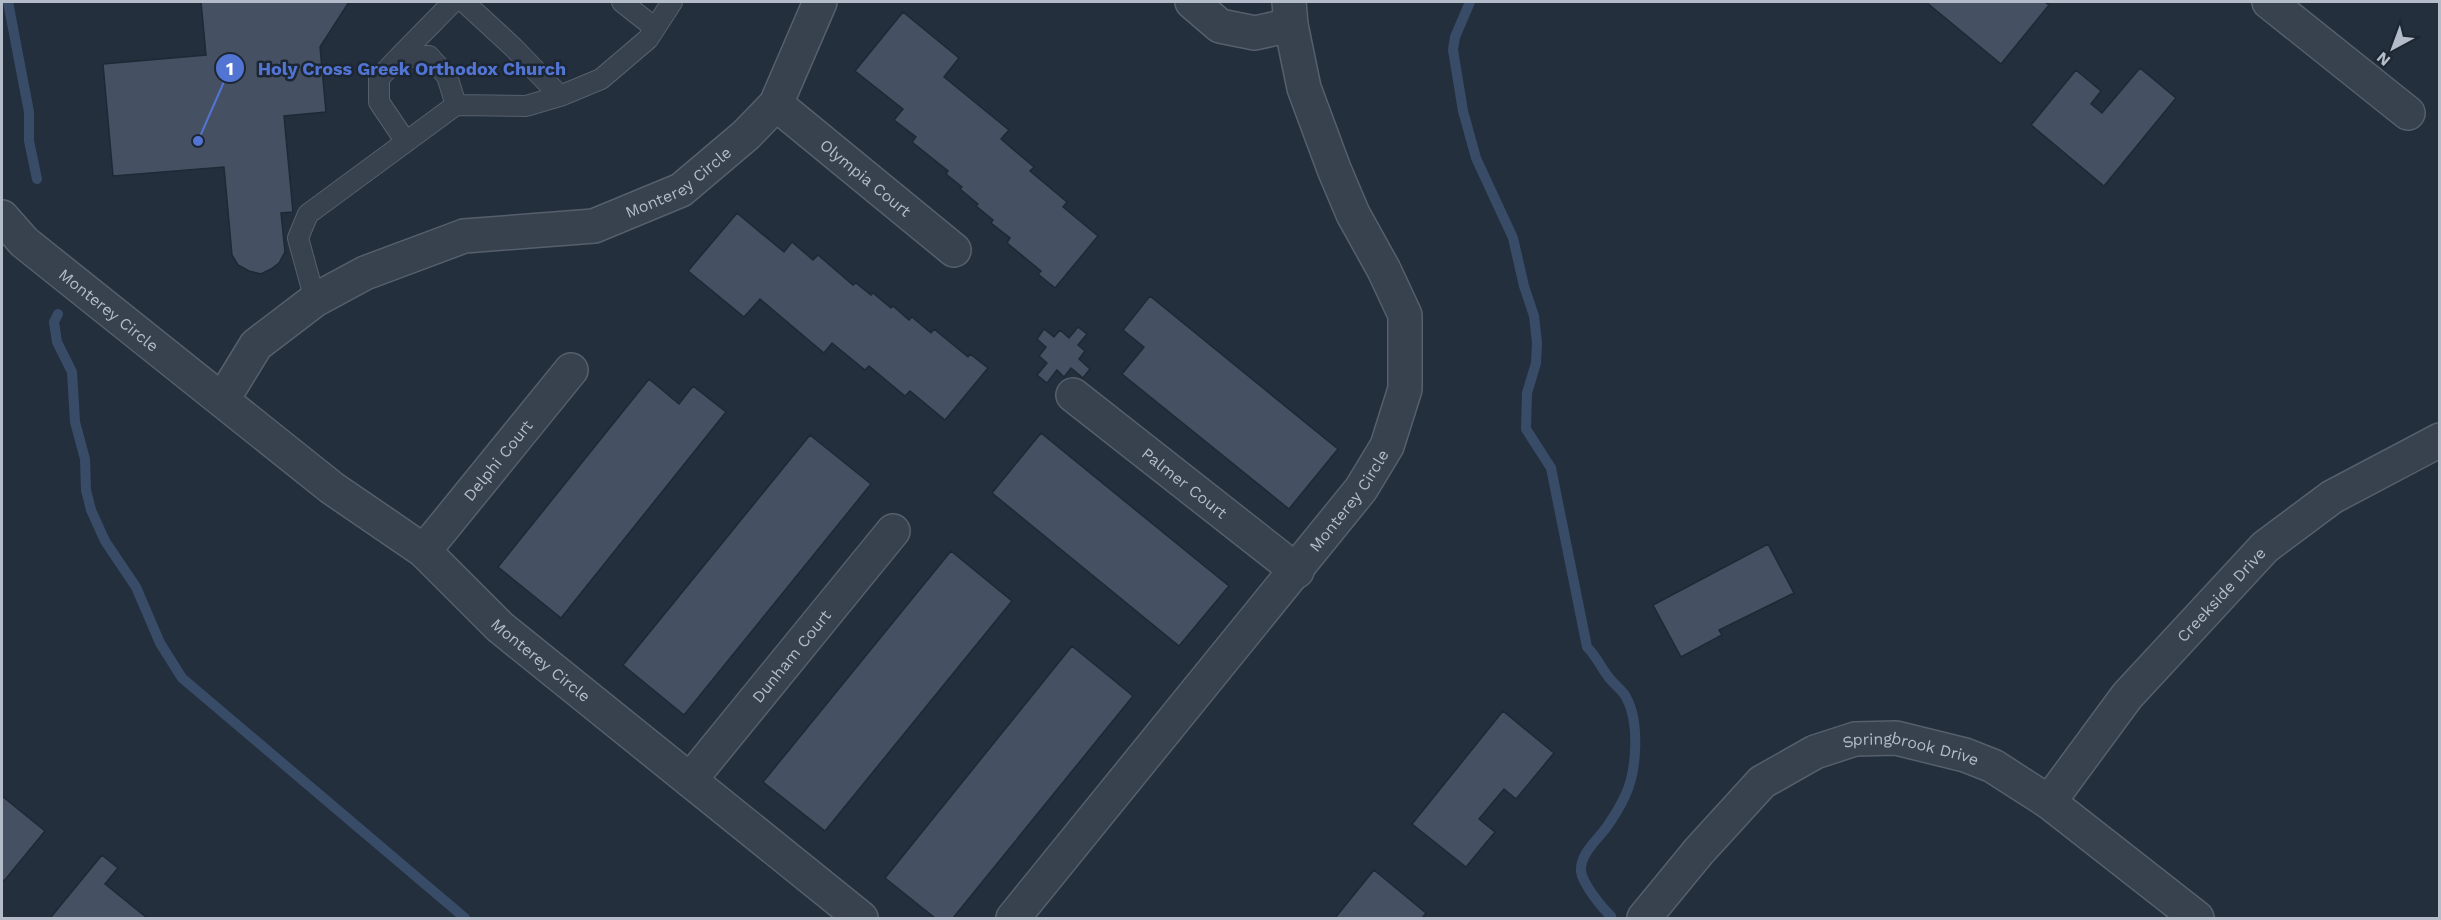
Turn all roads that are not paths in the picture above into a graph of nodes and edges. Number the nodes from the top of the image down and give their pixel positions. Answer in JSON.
{"nodes":[{"id":1,"x":453,"y":2,"type":"edge"},
{"id":2,"x":464,"y":2,"type":"edge"},
{"id":3,"x":622,"y":2,"type":"edge"},
{"id":4,"x":672,"y":2,"type":"edge"},
{"id":5,"x":820,"y":2,"type":"edge"},
{"id":6,"x":1191,"y":2,"type":"edge"},
{"id":7,"x":2269,"y":2,"type":"edge"},
{"id":8,"x":1290,"y":13,"type":"edge"},
{"id":9,"x":655,"y":28,"type":"junction"},
{"id":10,"x":399,"y":57,"type":"junction"},
{"id":11,"x":560,"y":96,"type":"junction"},
{"id":12,"x":776,"y":104,"type":"junction"},
{"id":13,"x":456,"y":105,"type":"junction"},
{"id":14,"x":2408,"y":113,"type":"dead end"},
{"id":15,"x":406,"y":142,"type":"junction"},
{"id":16,"x":2,"y":217,"type":"edge"},
{"id":17,"x":954,"y":250,"type":"dead end"},
{"id":18,"x":315,"y":300,"type":"junction"},
{"id":19,"x":571,"y":370,"type":"dead end"},
{"id":20,"x":1073,"y":395,"type":"dead end"},
{"id":21,"x":223,"y":399,"type":"junction"},
{"id":22,"x":2439,"y":440,"type":"edge"},
{"id":23,"x":893,"y":531,"type":"dead end"},
{"id":24,"x":423,"y":550,"type":"junction"},
{"id":25,"x":1297,"y":571,"type":"junction"},
{"id":26,"x":690,"y":780,"type":"junction"},
{"id":27,"x":2049,"y":802,"type":"junction"},
{"id":28,"x":861,"y":918,"type":"edge"},
{"id":29,"x":1013,"y":918,"type":"edge"},
{"id":30,"x":1644,"y":918,"type":"edge"},
{"id":31,"x":2198,"y":918,"type":"edge"}],
"edges":[{"from":1,"to":10,"type":"lane"},
{"from":2,"to":11,"type":"lane"},
{"from":3,"to":9,"type":"lane"},
{"from":4,"to":9,"type":"lane"},
{"from":5,"to":12,"type":"street","name":"Monterey Circle"},
{"from":6,"to":8,"type":"street"},
{"from":7,"to":14,"type":"street"},
{"from":8,"to":25,"type":"street","name":"Monterey Circle"},
{"from":9,"to":11,"type":"lane"},
{"from":10,"to":13,"type":"lane"},
{"from":10,"to":15,"type":"lane"},
{"from":11,"to":13,"type":"lane"},
{"from":12,"to":17,"type":"street","name":"Olympia Court"},
{"from":12,"to":18,"type":"street","name":"Monterey Circle"},
{"from":13,"to":15,"type":"lane"},
{"from":15,"to":18,"type":"lane"},
{"from":16,"to":21,"type":"street","name":"Monterey Circle"},
{"from":18,"to":21,"type":"street","name":"Monterey Circle"},
{"from":19,"to":24,"type":"street","name":"Delphi Court"},
{"from":20,"to":25,"type":"street","name":"Palmer Court"},
{"from":21,"to":24,"type":"street","name":"Monterey Circle"},
{"from":22,"to":27,"type":"street","name":"Creekside Drive"},
{"from":23,"to":26,"type":"street","name":"Dunham Court"},
{"from":24,"to":26,"type":"street","name":"Monterey Circle"},
{"from":25,"to":29,"type":"street","name":"Monterey Circle"},
{"from":26,"to":28,"type":"street","name":"Monterey Circle"},
{"from":27,"to":30,"type":"street","name":"Springbrook Drive"},
{"from":27,"to":31,"type":"street","name":"Springbrook Drive"}]}
